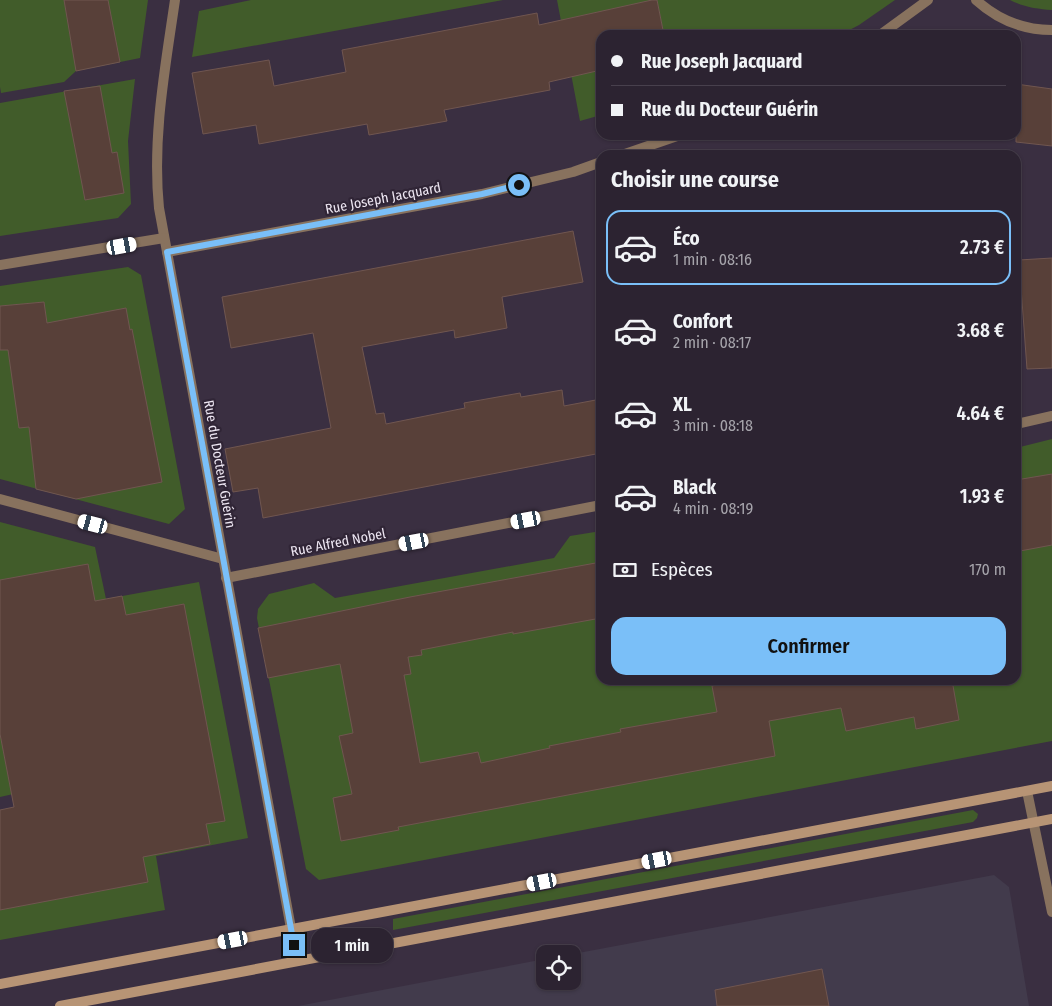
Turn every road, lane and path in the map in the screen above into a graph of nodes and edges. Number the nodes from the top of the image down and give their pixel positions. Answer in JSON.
{"nodes":[{"id":1,"x":175,"y":0,"type":"edge"},
{"id":2,"x":928,"y":0,"type":"edge"},
{"id":3,"x":976,"y":0,"type":"edge"},
{"id":4,"x":887,"y":30,"type":"edge"},
{"id":5,"x":1052,"y":30,"type":"edge"},
{"id":6,"x":666,"y":140,"type":"edge"},
{"id":7,"x":636,"y":150,"type":"edge"},
{"id":8,"x":596,"y":164,"type":"edge"},
{"id":9,"x":164,"y":238,"type":"junction"},
{"id":10,"x":167,"y":252,"type":"junction"},
{"id":11,"x":0,"y":265,"type":"edge"},
{"id":12,"x":1052,"y":416,"type":"edge"},
{"id":13,"x":1021,"y":423,"type":"edge"},
{"id":14,"x":0,"y":498,"type":"edge"},
{"id":15,"x":596,"y":506,"type":"edge"},
{"id":16,"x":223,"y":559,"type":"junction"},
{"id":17,"x":226,"y":578,"type":"junction"},
{"id":18,"x":1052,"y":786,"type":"edge"},
{"id":19,"x":1027,"y":791,"type":"junction"},
{"id":20,"x":1052,"y":819,"type":"edge"},
{"id":21,"x":1034,"y":822,"type":"junction"},
{"id":22,"x":1052,"y":912,"type":"edge"},
{"id":23,"x":291,"y":929,"type":"junction"},
{"id":24,"x":297,"y":961,"type":"junction"},
{"id":25,"x":0,"y":984,"type":"edge"},
{"id":26,"x":60,"y":1006,"type":"edge"}],
"edges":[{"from":1,"to":9,"type":"street","name":"Rue du Docteur Guérin"},
{"from":2,"to":4,"type":"street"},
{"from":3,"to":5,"type":"street"},
{"from":6,"to":7,"type":"street"},
{"from":8,"to":10,"type":"street","name":"Rue Joseph Jacquard"},
{"from":9,"to":10,"type":"street","name":"Rue du Docteur Guérin"},
{"from":9,"to":11,"type":"street"},
{"from":10,"to":16,"type":"street","name":"Rue du Docteur Guérin"},
{"from":12,"to":13,"type":"street"},
{"from":14,"to":16,"type":"street"},
{"from":15,"to":17,"type":"street","name":"Rue Alfred Nobel"},
{"from":16,"to":17,"type":"street","name":"Rue du Docteur Guérin"},
{"from":17,"to":23,"type":"street","name":"Rue du Docteur Guérin"},
{"from":18,"to":19,"type":"main road"},
{"from":19,"to":21,"type":"street"},
{"from":19,"to":23,"type":"main road"},
{"from":20,"to":21,"type":"main road"},
{"from":21,"to":22,"type":"street"},
{"from":21,"to":24,"type":"main road"},
{"from":23,"to":24,"type":"street","name":"Rue du Docteur Guérin"},
{"from":23,"to":25,"type":"main road"},
{"from":24,"to":26,"type":"main road"}]}
